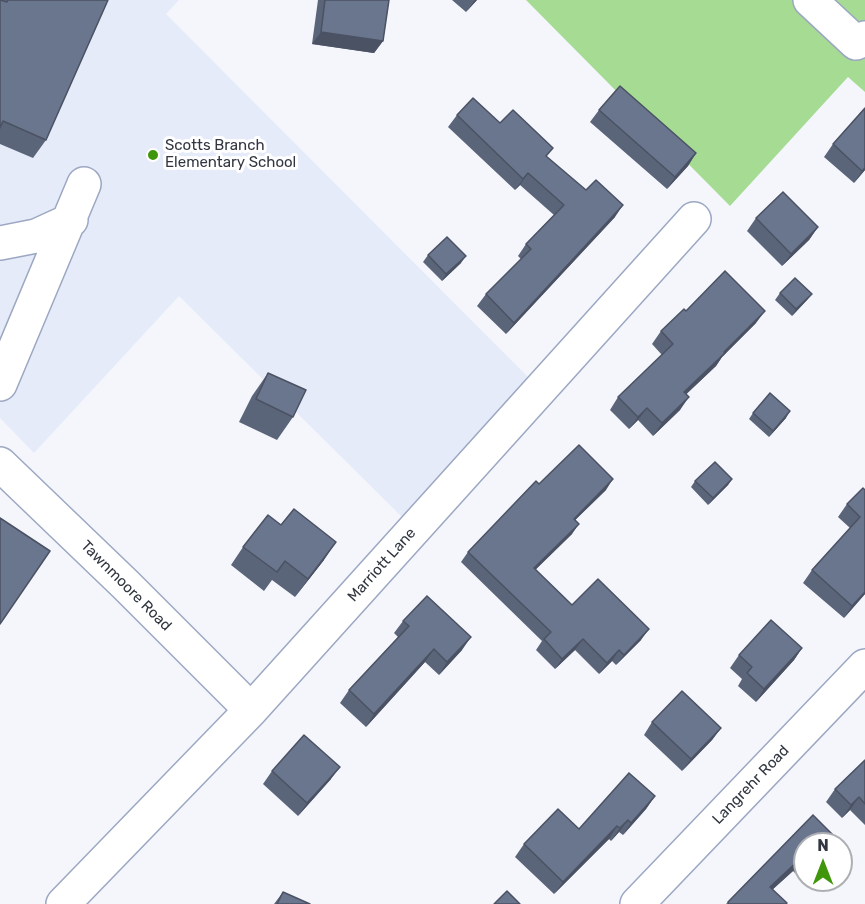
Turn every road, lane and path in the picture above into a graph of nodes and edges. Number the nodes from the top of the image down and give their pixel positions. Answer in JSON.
{"nodes":[{"id":1,"x":810,"y":0,"type":"edge"},
{"id":2,"x":861,"y":40,"type":"edge"},
{"id":3,"x":84,"y":184,"type":"dead end"},
{"id":4,"x":694,"y":219,"type":"dead end"},
{"id":5,"x":71,"y":220,"type":"junction"},
{"id":6,"x":0,"y":243,"type":"edge"},
{"id":7,"x":0,"y":384,"type":"edge"},
{"id":8,"x":0,"y":464,"type":"edge"},
{"id":9,"x":865,"y":666,"type":"edge"},
{"id":10,"x":251,"y":710,"type":"junction"},
{"id":11,"x":63,"y":904,"type":"edge"},
{"id":12,"x":637,"y":904,"type":"edge"}],
"edges":[{"from":1,"to":2,"type":"street"},
{"from":3,"to":5,"type":"street"},
{"from":4,"to":10,"type":"street","name":"Marriott Lane"},
{"from":5,"to":6,"type":"street"},
{"from":5,"to":7,"type":"street"},
{"from":8,"to":10,"type":"street","name":"Tawnmoore Road"},
{"from":9,"to":12,"type":"street","name":"Langrehr Road"},
{"from":10,"to":11,"type":"street","name":"Marriott Lane"}]}
